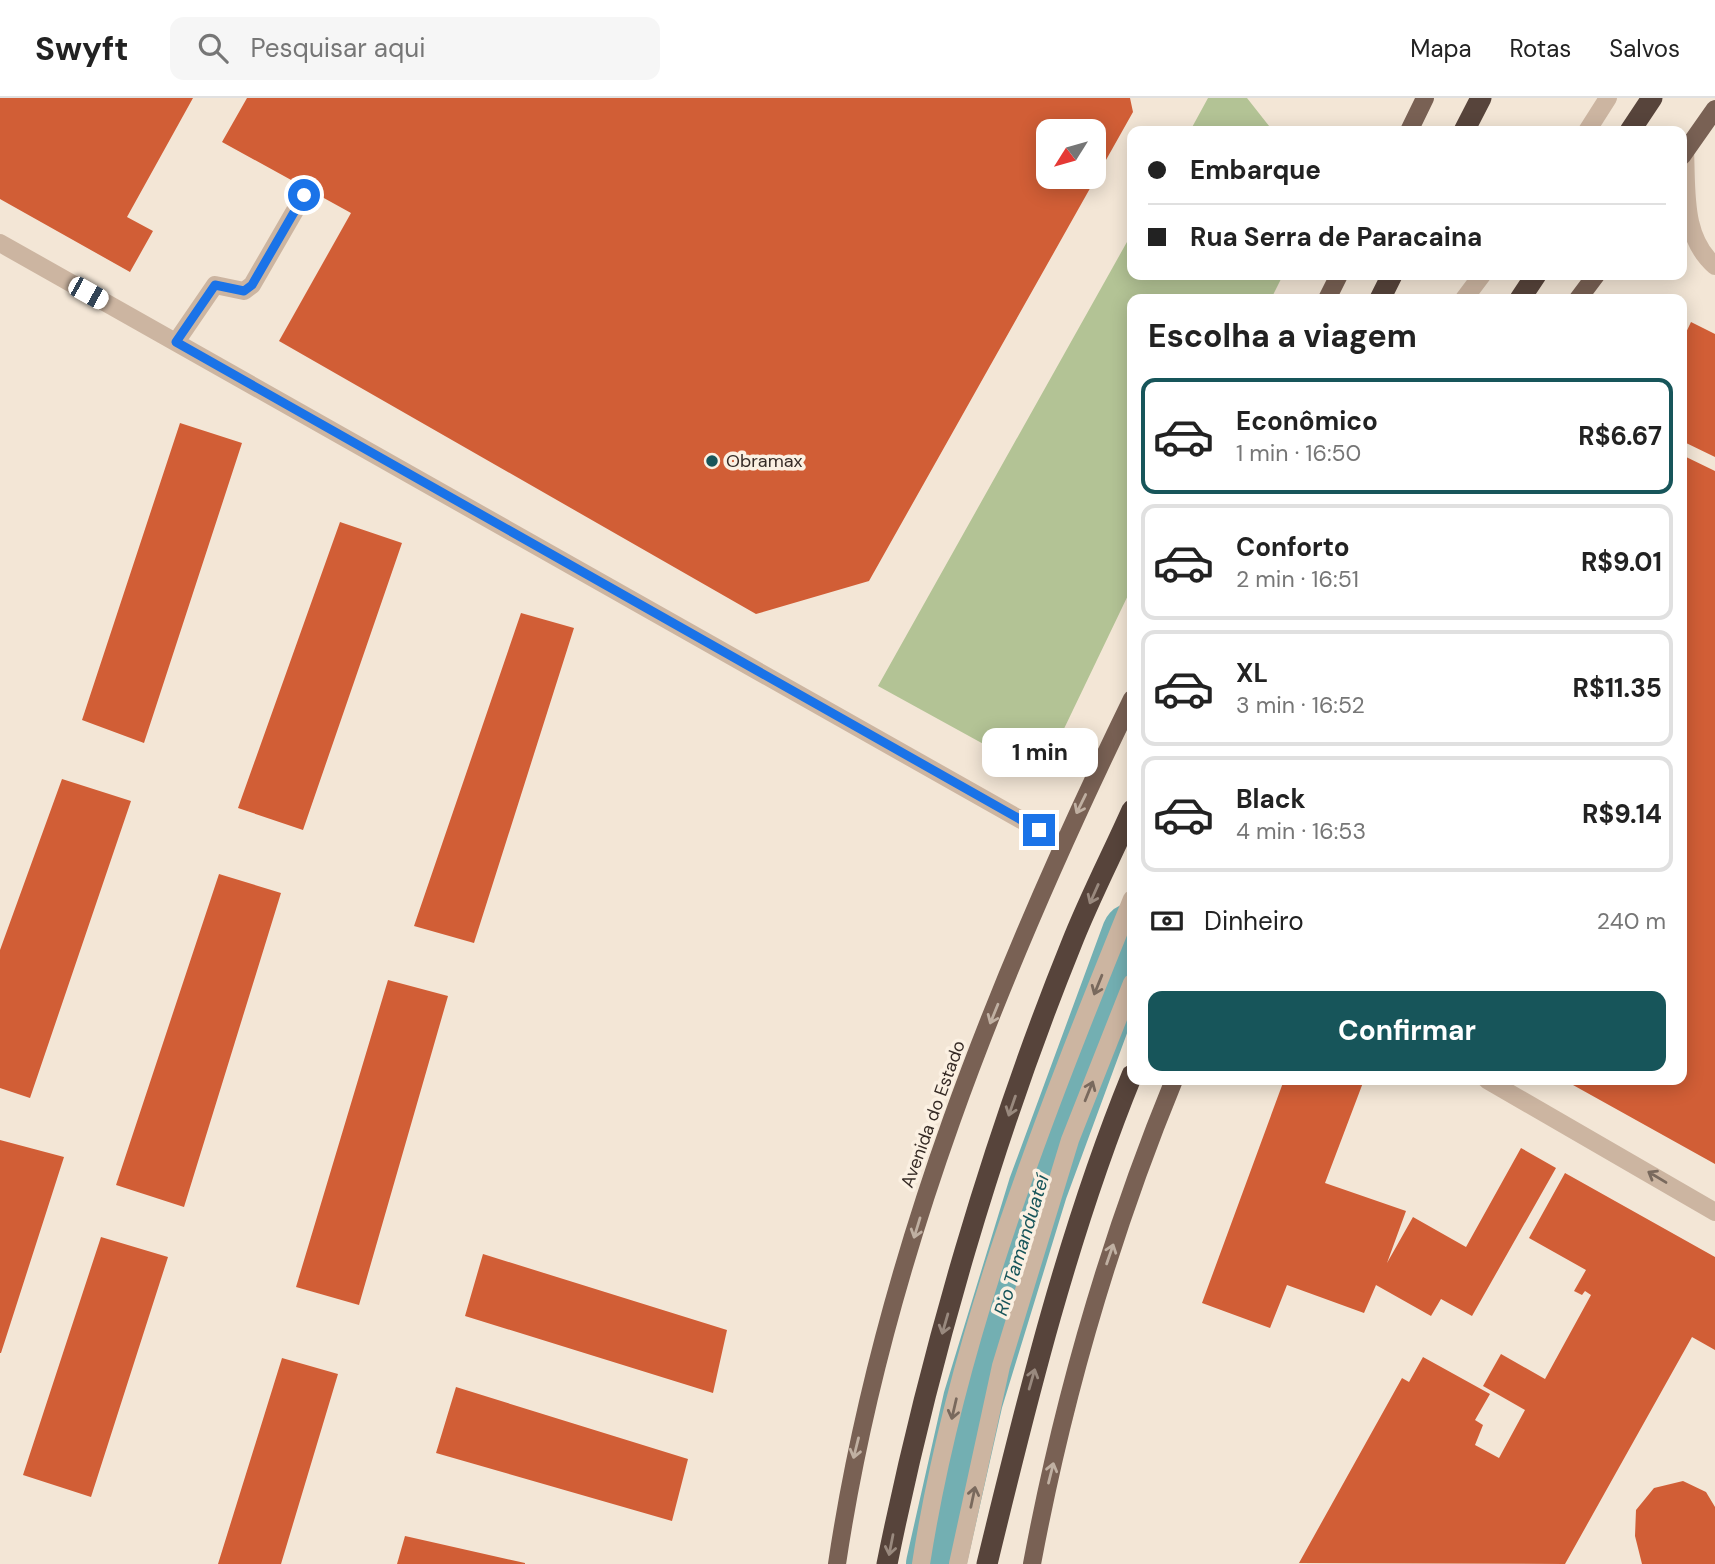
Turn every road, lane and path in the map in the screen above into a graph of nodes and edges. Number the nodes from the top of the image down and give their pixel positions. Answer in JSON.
{"nodes":[{"id":1,"x":1425,"y":98,"type":"edge"},
{"id":2,"x":1481,"y":98,"type":"edge"},
{"id":3,"x":1608,"y":98,"type":"edge"},
{"id":4,"x":1652,"y":98,"type":"edge"},
{"id":5,"x":1715,"y":109,"type":"edge"},
{"id":6,"x":1411,"y":126,"type":"edge"},
{"id":7,"x":1467,"y":126,"type":"edge"},
{"id":8,"x":1590,"y":126,"type":"edge"},
{"id":9,"x":1633,"y":126,"type":"edge"},
{"id":10,"x":1687,"y":148,"type":"edge"},
{"id":11,"x":304,"y":195,"type":"dead end"},
{"id":12,"x":1687,"y":196,"type":"edge"},
{"id":13,"x":0,"y":243,"type":"edge"},
{"id":14,"x":1715,"y":266,"type":"edge"},
{"id":15,"x":1480,"y":280,"type":"edge"},
{"id":16,"x":1468,"y":294,"type":"edge"},
{"id":17,"x":176,"y":342,"type":"junction"},
{"id":18,"x":1127,"y":709,"type":"edge"},
{"id":19,"x":1127,"y":821,"type":"edge"},
{"id":20,"x":1062,"y":843,"type":"junction"},
{"id":21,"x":1127,"y":911,"type":"edge"},
{"id":22,"x":1127,"y":997,"type":"edge"},
{"id":23,"x":1128,"y":1085,"type":"edge"},
{"id":24,"x":1172,"y":1085,"type":"edge"},
{"id":25,"x":1497,"y":1085,"type":"edge"},
{"id":26,"x":1715,"y":1212,"type":"edge"},
{"id":27,"x":837,"y":1564,"type":"edge"},
{"id":28,"x":887,"y":1564,"type":"edge"},
{"id":29,"x":921,"y":1564,"type":"edge"},
{"id":30,"x":958,"y":1564,"type":"edge"},
{"id":31,"x":987,"y":1564,"type":"edge"},
{"id":32,"x":1032,"y":1564,"type":"edge"}],
"edges":[{"from":1,"to":6,"type":"main road"},
{"from":2,"to":7,"type":"highway"},
{"from":3,"to":8,"type":"street"},
{"from":4,"to":9,"type":"highway"},
{"from":5,"to":10,"type":"main road"},
{"from":11,"to":17,"type":"street"},
{"from":12,"to":14,"type":"street"},
{"from":13,"to":17,"type":"street"},
{"from":15,"to":16,"type":"street"},
{"from":17,"to":20,"type":"street"},
{"from":18,"to":20,"type":"main road","name":"Avenida do Estado","one_way":true},
{"from":19,"to":28,"type":"highway","one_way":true},
{"from":20,"to":27,"type":"main road","name":"Avenida do Estado","one_way":true},
{"from":21,"to":29,"type":"street","one_way":true},
{"from":30,"to":22,"type":"street","one_way":true},
{"from":31,"to":23,"type":"highway","one_way":true},
{"from":32,"to":24,"type":"main road","one_way":true},
{"from":26,"to":25,"type":"street","one_way":true}]}
